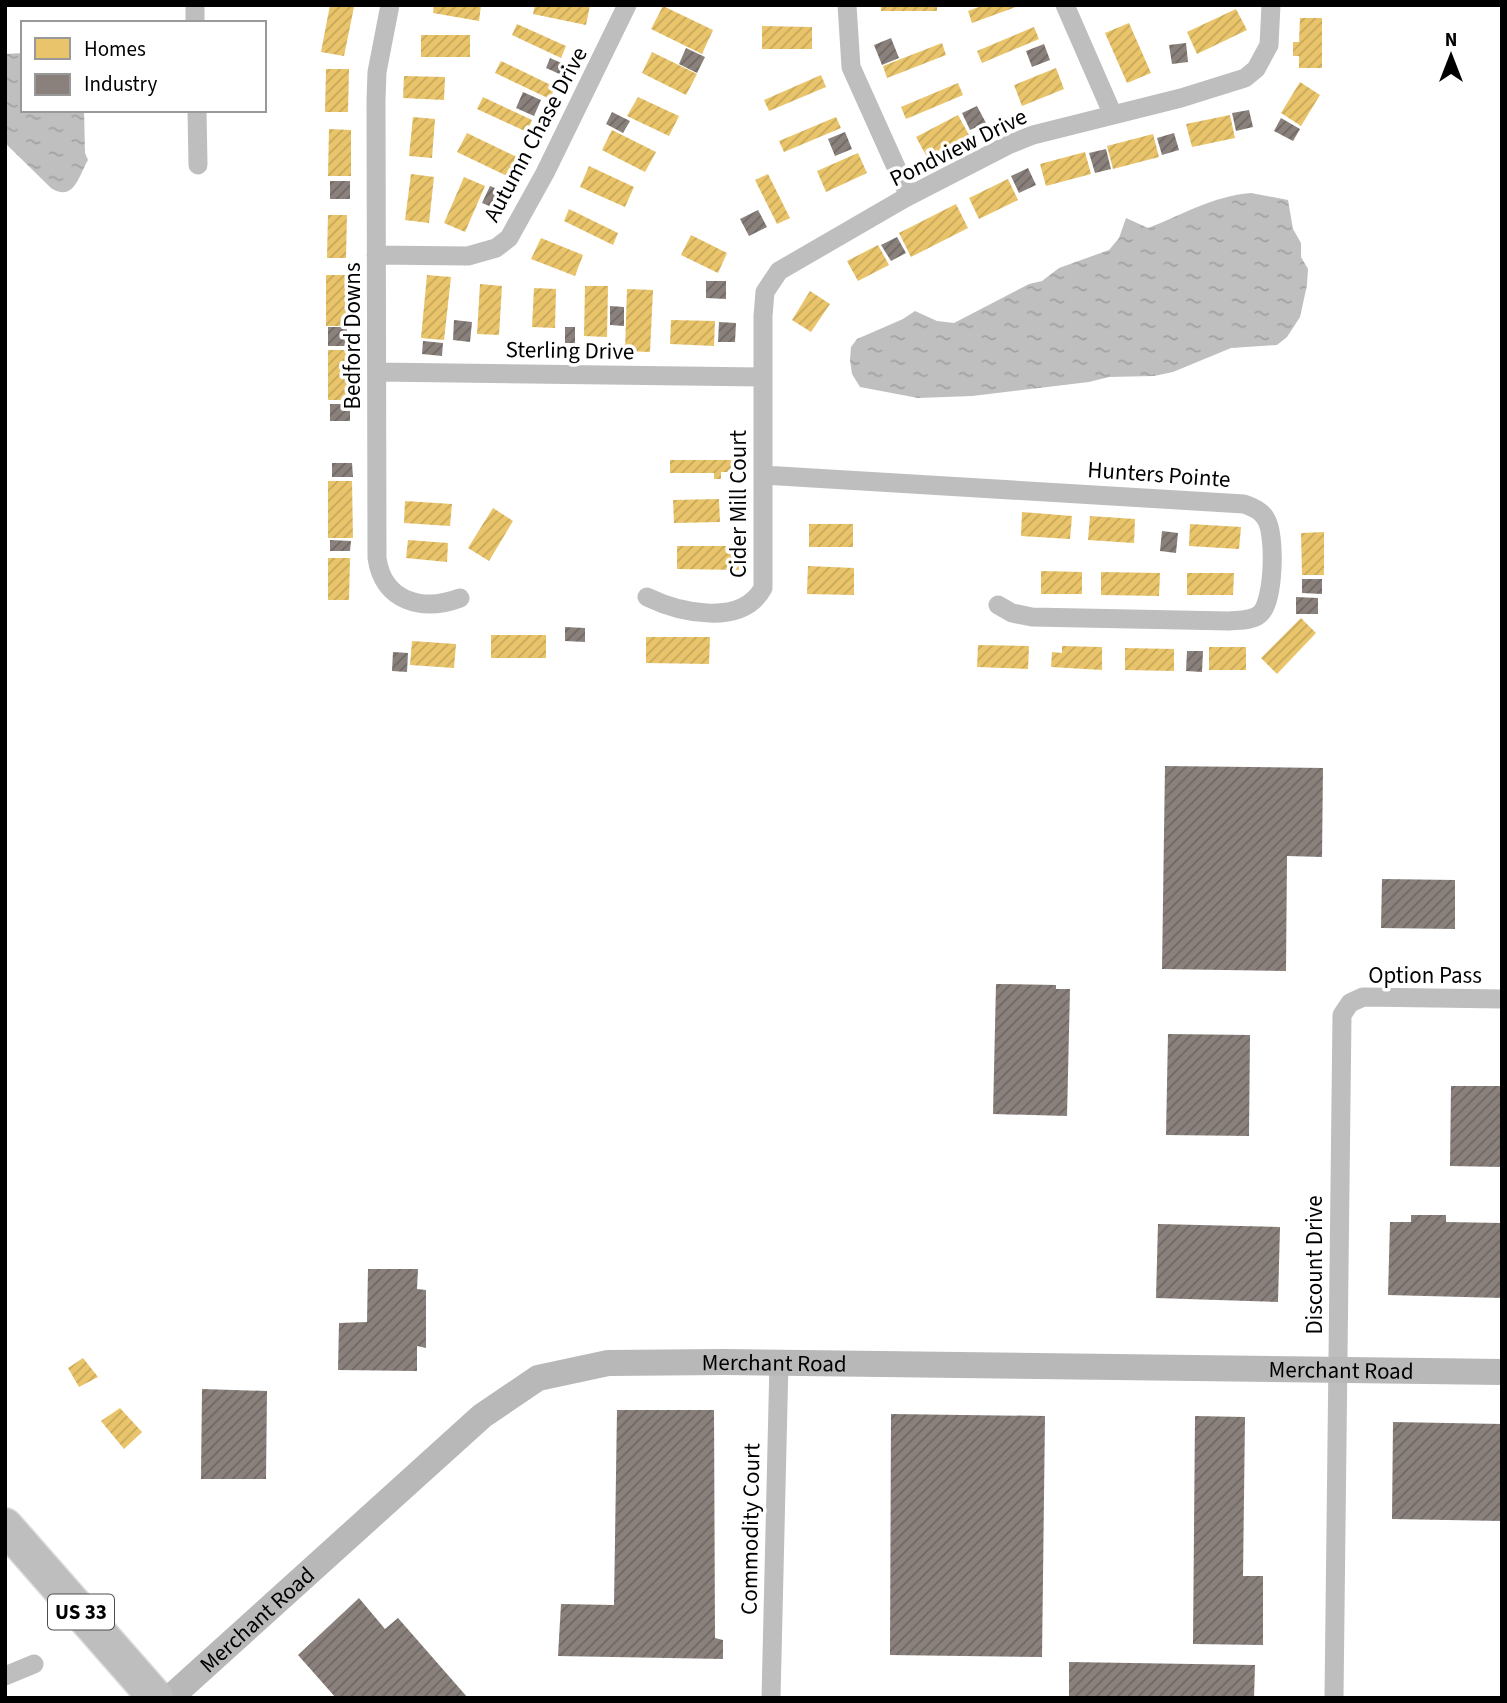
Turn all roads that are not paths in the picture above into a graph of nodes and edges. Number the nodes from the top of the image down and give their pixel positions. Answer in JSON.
{"nodes":[{"id":1,"x":390,"y":5,"type":"edge"},
{"id":2,"x":627,"y":5,"type":"edge"},
{"id":3,"x":847,"y":5,"type":"edge"},
{"id":4,"x":1065,"y":5,"type":"edge"},
{"id":5,"x":1271,"y":8,"type":"edge"},
{"id":6,"x":197,"y":112,"type":"edge"},
{"id":7,"x":1113,"y":115,"type":"junction"},
{"id":8,"x":198,"y":165,"type":"dead end"},
{"id":9,"x":909,"y":196,"type":"junction"},
{"id":10,"x":376,"y":255,"type":"junction"},
{"id":11,"x":377,"y":372,"type":"junction"},
{"id":12,"x":762,"y":377,"type":"junction"},
{"id":13,"x":763,"y":475,"type":"junction"},
{"id":14,"x":647,"y":597,"type":"dead end"},
{"id":15,"x":460,"y":598,"type":"dead end"},
{"id":16,"x":998,"y":605,"type":"dead end"},
{"id":17,"x":1502,"y":999,"type":"edge"},
{"id":18,"x":1350,"y":1003,"type":"joint"},
{"id":19,"x":779,"y":1362,"type":"junction"},
{"id":20,"x":1338,"y":1369,"type":"junction"},
{"id":21,"x":1502,"y":1372,"type":"edge"},
{"id":22,"x":5,"y":1526,"type":"edge"},
{"id":23,"x":33,"y":1664,"type":"dead end"},
{"id":24,"x":5,"y":1676,"type":"edge"},
{"id":25,"x":156,"y":1698,"type":"edge"},
{"id":26,"x":170,"y":1698,"type":"edge"},
{"id":27,"x":771,"y":1698,"type":"edge"},
{"id":28,"x":1334,"y":1698,"type":"edge"}],
"edges":[{"from":1,"to":10,"type":"street","name":"Bedford Downs"},
{"from":2,"to":10,"type":"street","name":"Autumn Chase Drive"},
{"from":3,"to":9,"type":"street"},
{"from":4,"to":7,"type":"street"},
{"from":5,"to":7,"type":"street","name":"Pondview Drive"},
{"from":6,"to":8,"type":"street"},
{"from":7,"to":9,"type":"street","name":"Pondview Drive"},
{"from":9,"to":12,"type":"street","name":"Pondview Drive"},
{"from":10,"to":11,"type":"street","name":"Bedford Downs"},
{"from":11,"to":12,"type":"street","name":"Sterling Drive"},
{"from":11,"to":15,"type":"street","name":"Bedford Downs"},
{"from":12,"to":13,"type":"street","name":"Cider Mill Court"},
{"from":13,"to":14,"type":"street","name":"Cider Mill Court"},
{"from":13,"to":16,"type":"street","name":"Hunters Pointe"},
{"from":17,"to":18,"type":"street","name":"Option Pass"},
{"from":18,"to":20,"type":"street","name":"Discount Drive"},
{"from":19,"to":20,"type":"street","name":"Merchant Road"},
{"from":19,"to":26,"type":"street","name":"Merchant Road"},
{"from":19,"to":27,"type":"street","name":"Commodity Court"},
{"from":20,"to":21,"type":"street","name":"Merchant Road"},
{"from":20,"to":28,"type":"street","name":"Discount Drive"},
{"from":22,"to":25,"type":"highway","number":"US 33"},
{"from":23,"to":24,"type":"street"}]}
